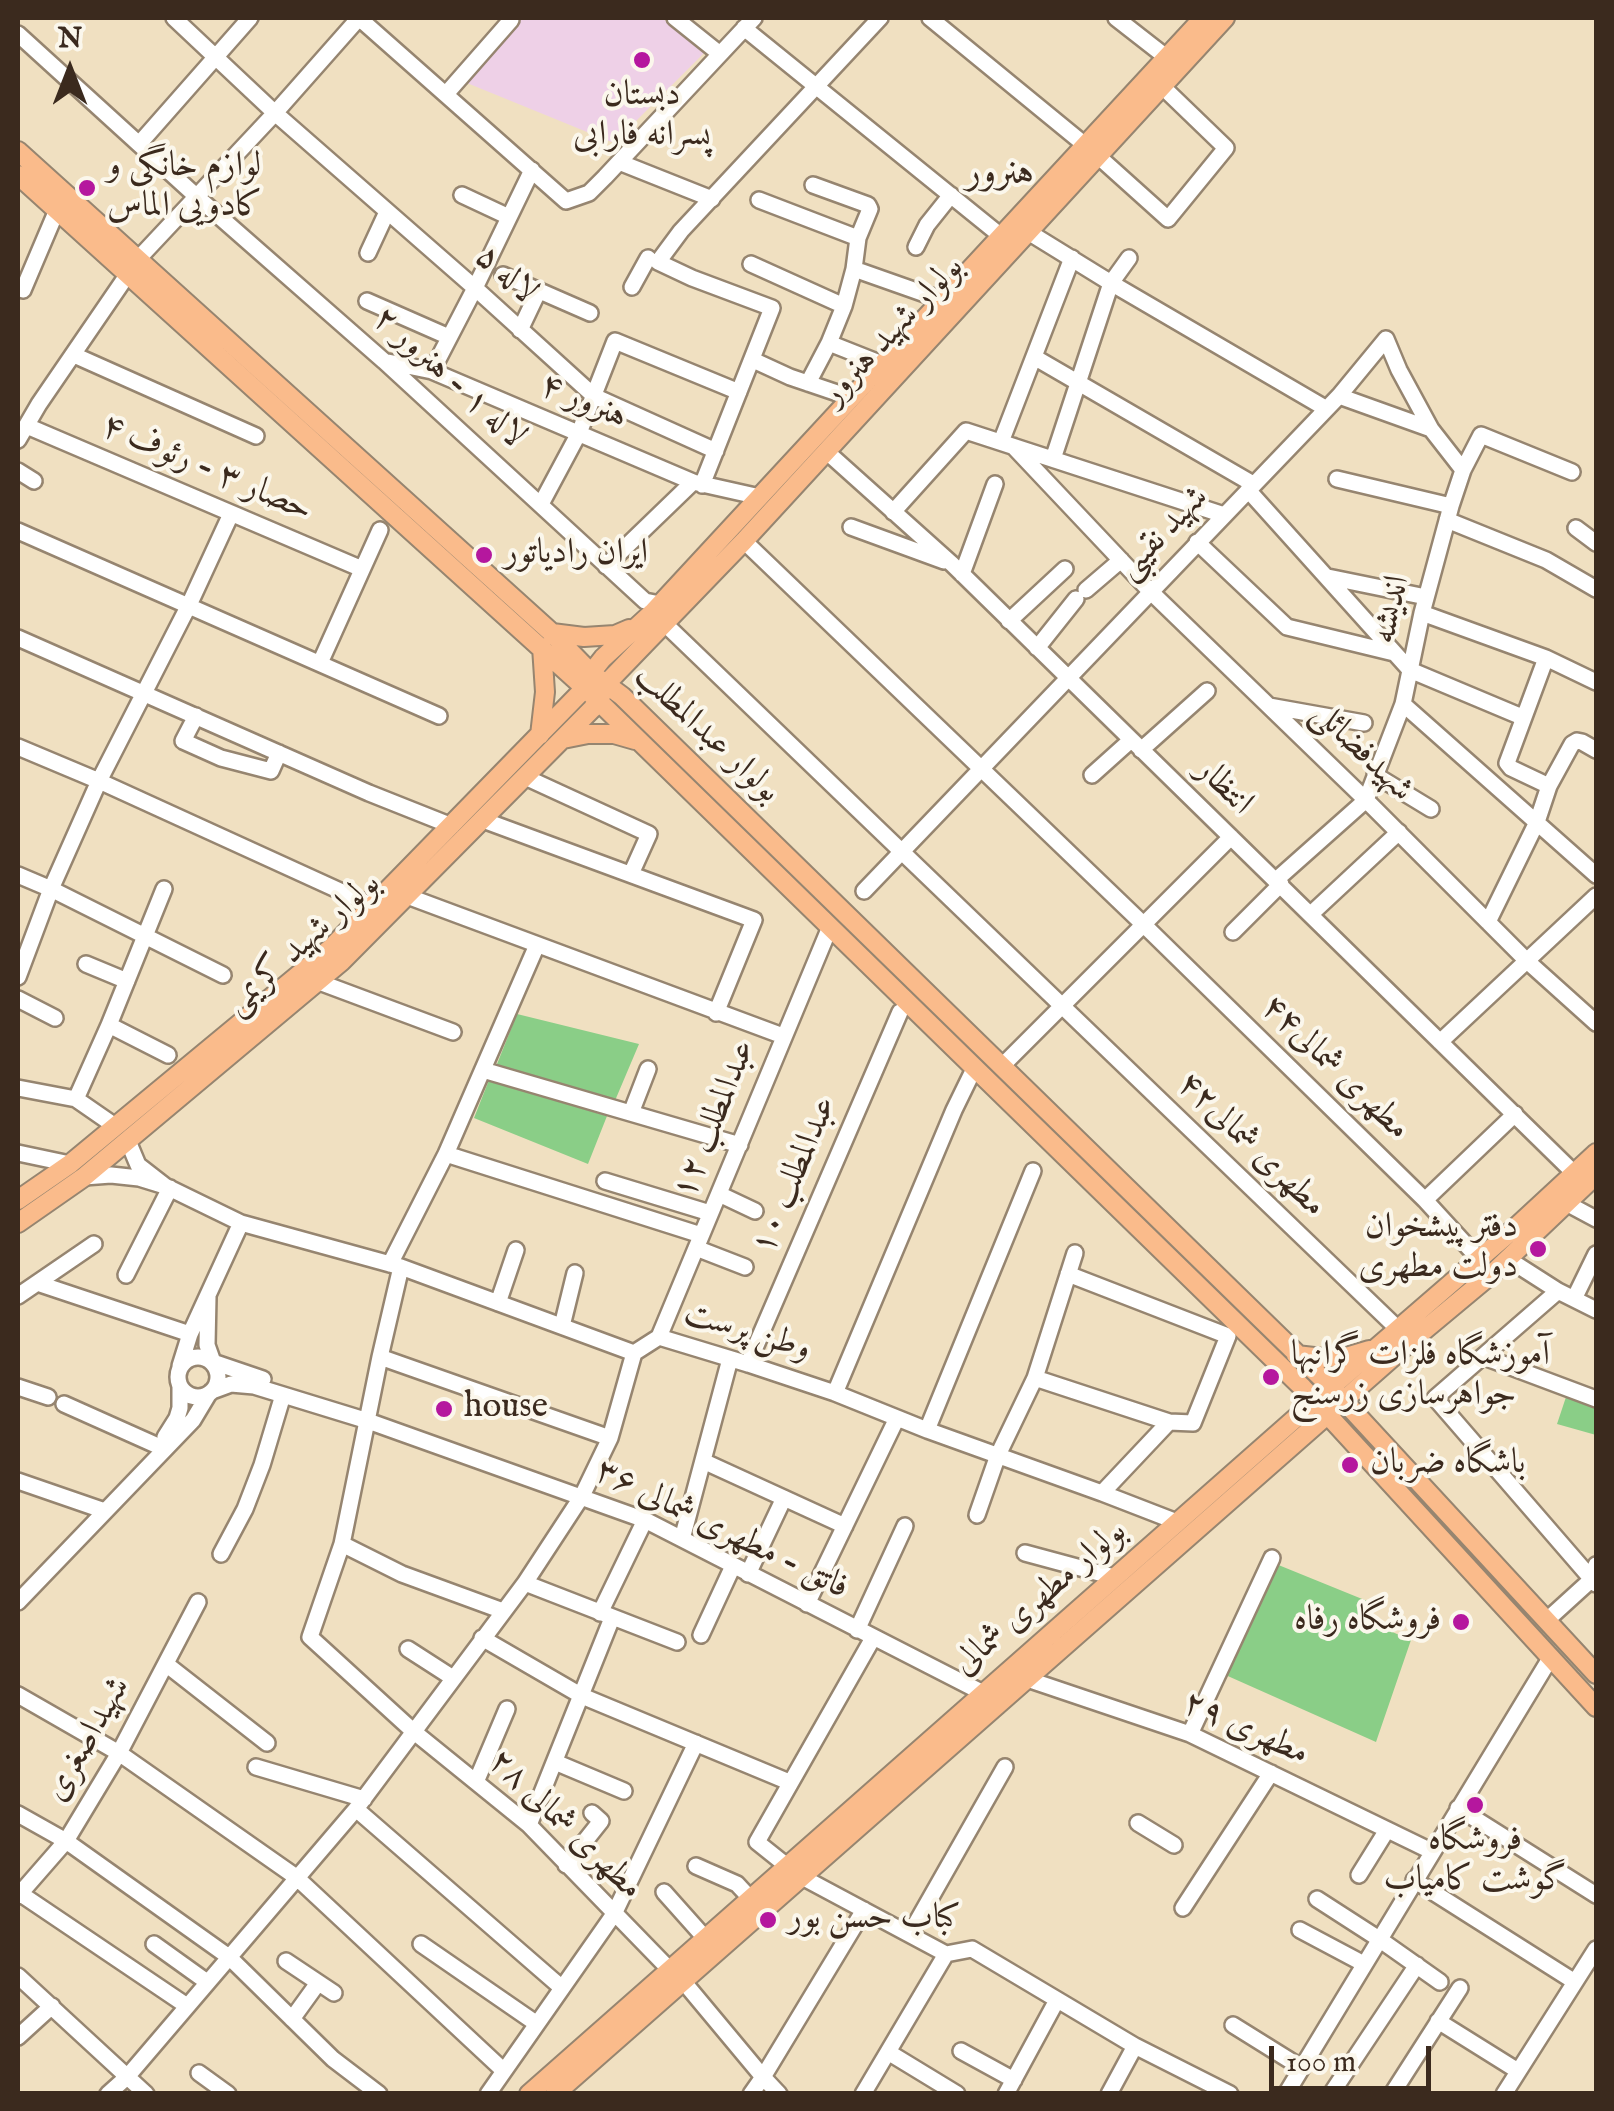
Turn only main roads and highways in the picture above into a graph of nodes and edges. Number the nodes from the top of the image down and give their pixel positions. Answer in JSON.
{"nodes":[{"id":1,"x":1203,"y":18,"type":"edge"},
{"id":2,"x":1226,"y":18,"type":"edge"},
{"id":3,"x":18,"y":150,"type":"edge"},
{"id":4,"x":1092,"y":151,"type":"junction"},
{"id":5,"x":18,"y":175,"type":"edge"},
{"id":6,"x":133,"y":266,"type":"junction"},
{"id":7,"x":908,"y":351,"type":"junction"},
{"id":8,"x":662,"y":614,"type":"junction"},
{"id":9,"x":639,"y":626,"type":"junction"},
{"id":10,"x":547,"y":640,"type":"junction"},
{"id":11,"x":595,"y":687,"type":"junction"},
{"id":12,"x":540,"y":734,"type":"junction"},
{"id":13,"x":562,"y":739,"type":"junction"},
{"id":14,"x":639,"y":741,"type":"junction"},
{"id":15,"x":122,"y":1134,"type":"junction"},
{"id":16,"x":1596,"y":1153,"type":"edge"},
{"id":17,"x":77,"y":1170,"type":"junction"},
{"id":18,"x":1596,"y":1176,"type":"edge"},
{"id":19,"x":18,"y":1200,"type":"edge"},
{"id":20,"x":18,"y":1223,"type":"edge"},
{"id":21,"x":1374,"y":1348,"type":"junction"},
{"id":22,"x":1296,"y":1355,"type":"junction"},
{"id":23,"x":1337,"y":1394,"type":"junction"},
{"id":24,"x":1321,"y":1408,"type":"junction"},
{"id":25,"x":1472,"y":1541,"type":"junction"},
{"id":26,"x":1457,"y":1555,"type":"junction"},
{"id":27,"x":1146,"y":1562,"type":"junction"},
{"id":28,"x":1596,"y":1674,"type":"edge"},
{"id":29,"x":1596,"y":1707,"type":"edge"},
{"id":30,"x":890,"y":1788,"type":"junction"},
{"id":31,"x":794,"y":1871,"type":"junction"},
{"id":32,"x":676,"y":1975,"type":"junction"},
{"id":33,"x":529,"y":2094,"type":"edge"},
{"id":34,"x":555,"y":2094,"type":"edge"}],
"edges":[{"from":1,"to":4,"type":"main road","name":"بولوار شهید هنرور"},
{"from":2,"to":4,"type":"main road","name":"بولوار شهید هنرور"},
{"from":3,"to":6,"type":"main road","name":"بولوار عبدالمطلب"},
{"from":4,"to":7,"type":"main road","name":"بولوار شهید هنرور"},
{"from":4,"to":7,"type":"main road","name":"بولوار شهید هنرور"},
{"from":5,"to":6,"type":"main road","name":"بولوار عبدالمطلب"},
{"from":6,"to":10,"type":"main road","name":"بولوار عبدالمطلب"},
{"from":7,"to":8,"type":"main road","name":"بولوار شهید هنرور"},
{"from":7,"to":8,"type":"main road","name":"بولوار شهید هنرور"},
{"from":8,"to":9,"type":"main road","name":"بولوار شهید هنرور"},
{"from":8,"to":11,"type":"main road","name":"بولوار شهید هنرور"},
{"from":9,"to":10,"type":"main road"},
{"from":9,"to":11,"type":"main road","name":"بولوار شهید هنرور"},
{"from":10,"to":11,"type":"main road","name":"بولوار عبدالمطلب"},
{"from":10,"to":12,"type":"main road"},
{"from":11,"to":12,"type":"main road","name":"بولوار شهید کریمی"},
{"from":11,"to":13,"type":"main road","name":"بولوار شهید کریمی"},
{"from":11,"to":14,"type":"main road","name":"بولوار عبدالمطلب"},
{"from":11,"to":22,"type":"main road","name":"بولوار عبدالمطلب"},
{"from":12,"to":15,"type":"main road","name":"بولوار شهید کریمی"},
{"from":13,"to":14,"type":"main road"},
{"from":13,"to":15,"type":"main road","name":"بولوار شهید کریمی"},
{"from":14,"to":24,"type":"main road","name":"بولوار عبدالمطلب"},
{"from":15,"to":17,"type":"main road","name":"بولوار شهید کریمی"},
{"from":16,"to":21,"type":"main road","name":"بولوار مطهری شمالی"},
{"from":17,"to":19,"type":"main road","name":"بولوار شهید کریمی"},
{"from":17,"to":20,"type":"main road","name":"بولوار شهید کریمی"},
{"from":18,"to":23,"type":"main road","name":"بولوار مطهری شمالی"},
{"from":21,"to":22,"type":"main road"},
{"from":21,"to":23,"type":"main road","name":"بولوار مطهری شمالی"},
{"from":22,"to":23,"type":"main road","name":"بولوار عبدالمطلب"},
{"from":23,"to":24,"type":"main road","name":"بولوار مطهری شمالی"},
{"from":23,"to":25,"type":"main road","name":"بولوار عبدالمطلب"},
{"from":24,"to":26,"type":"main road","name":"بولوار عبدالمطلب"},
{"from":24,"to":27,"type":"main road","name":"بولوار مطهری شمالی"},
{"from":24,"to":27,"type":"main road","name":"بولوار مطهری شمالی"},
{"from":25,"to":26,"type":"main road"},
{"from":25,"to":28,"type":"main road","name":"بولوار عبدالمطلب"},
{"from":26,"to":29,"type":"main road","name":"بولوار عبدالمطلب"},
{"from":27,"to":30,"type":"main road","name":"بولوار مطهری شمالی"},
{"from":27,"to":30,"type":"main road","name":"بولوار مطهری شمالی"},
{"from":30,"to":31,"type":"main road","name":"بولوار مطهری شمالی"},
{"from":31,"to":32,"type":"main road","name":"بولوار مطهری شمالی"},
{"from":31,"to":32,"type":"main road","name":"بولوار مطهری شمالی"},
{"from":32,"to":33,"type":"main road","name":"بولوار مطهری شمالی"},
{"from":32,"to":34,"type":"main road","name":"بولوار مطهری شمالی"}]}
